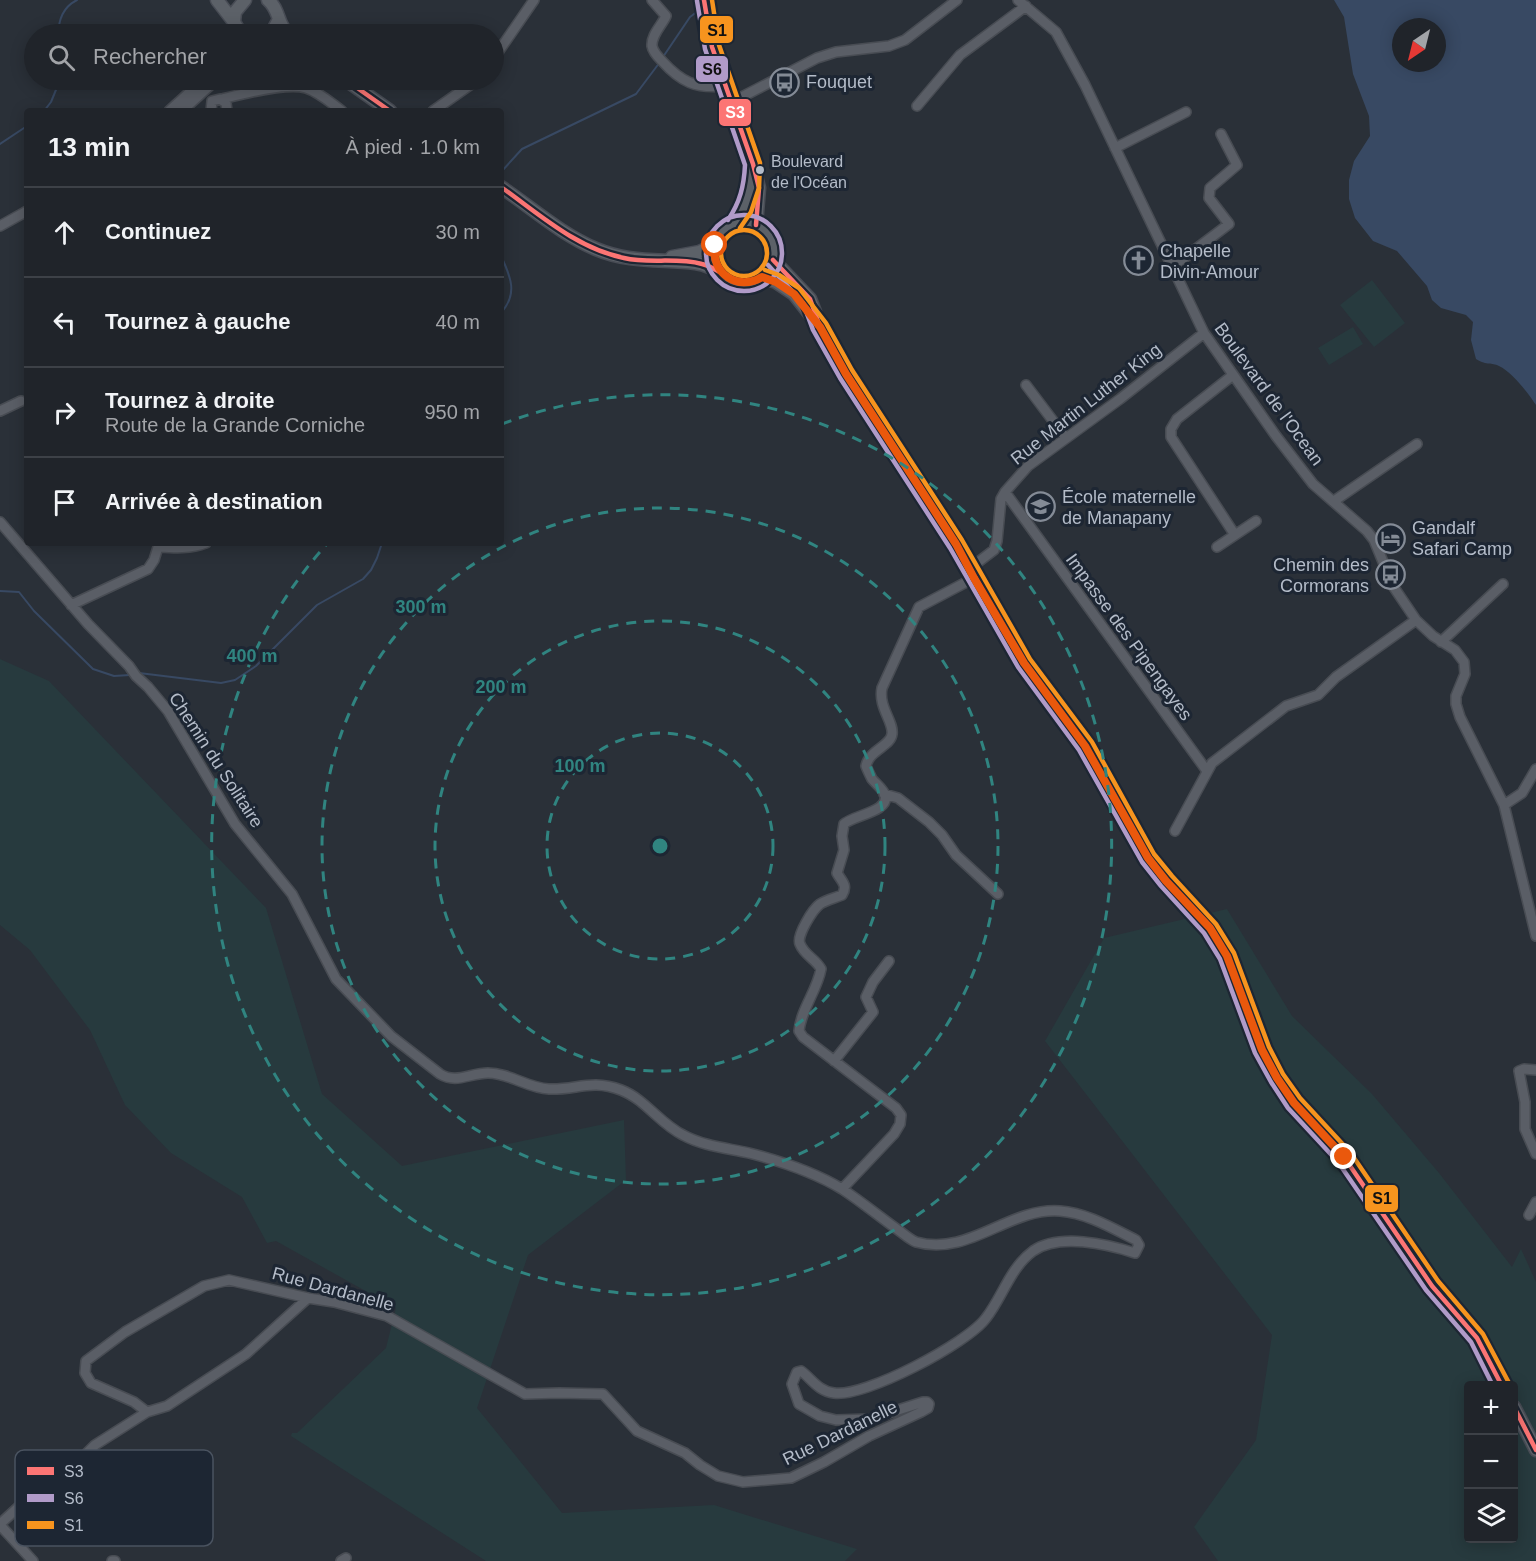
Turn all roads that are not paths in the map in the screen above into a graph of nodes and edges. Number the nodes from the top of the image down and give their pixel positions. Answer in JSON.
{"nodes":[{"id":1,"x":217,"y":0,"type":"edge"},
{"id":2,"x":244,"y":0,"type":"edge"},
{"id":3,"x":268,"y":0,"type":"edge"},
{"id":4,"x":534,"y":0,"type":"edge"},
{"id":5,"x":652,"y":0,"type":"edge"},
{"id":6,"x":704,"y":0,"type":"edge"},
{"id":7,"x":957,"y":0,"type":"edge"},
{"id":8,"x":1022,"y":3,"type":"edge"},
{"id":9,"x":278,"y":21,"type":"junction"},
{"id":10,"x":233,"y":24,"type":"edge"},
{"id":11,"x":236,"y":24,"type":"edge"},
{"id":12,"x":276,"y":24,"type":"edge"},
{"id":13,"x":280,"y":24,"type":"edge"},
{"id":14,"x":504,"y":44,"type":"edge"},
{"id":15,"x":724,"y":86,"type":"junction"},
{"id":16,"x":192,"y":90,"type":"edge"},
{"id":17,"x":205,"y":90,"type":"edge"},
{"id":18,"x":270,"y":90,"type":"edge"},
{"id":19,"x":309,"y":90,"type":"edge"},
{"id":20,"x":360,"y":90,"type":"edge"},
{"id":21,"x":462,"y":90,"type":"edge"},
{"id":22,"x":730,"y":103,"type":"junction"},
{"id":23,"x":226,"y":106,"type":"edge"},
{"id":24,"x":916,"y":106,"type":"dead end"},
{"id":25,"x":172,"y":108,"type":"edge"},
{"id":26,"x":185,"y":108,"type":"edge"},
{"id":27,"x":210,"y":108,"type":"edge"},
{"id":28,"x":337,"y":108,"type":"edge"},
{"id":29,"x":386,"y":108,"type":"edge"},
{"id":30,"x":436,"y":108,"type":"edge"},
{"id":31,"x":1186,"y":112,"type":"dead end"},
{"id":32,"x":1221,"y":134,"type":"dead end"},
{"id":33,"x":1115,"y":148,"type":"junction"},
{"id":34,"x":753,"y":164,"type":"junction"},
{"id":35,"x":504,"y":189,"type":"edge"},
{"id":36,"x":24,"y":213,"type":"edge"},
{"id":37,"x":734,"y":224,"type":"junction"},
{"id":38,"x":756,"y":225,"type":"junction"},
{"id":39,"x":0,"y":226,"type":"edge"},
{"id":40,"x":715,"y":245,"type":"junction"},
{"id":41,"x":773,"y":260,"type":"junction"},
{"id":42,"x":641,"y":261,"type":"junction"},
{"id":43,"x":1172,"y":267,"type":"junction"},
{"id":44,"x":720,"y":271,"type":"junction"},
{"id":45,"x":762,"y":277,"type":"junction"},
{"id":46,"x":820,"y":327,"type":"junction"},
{"id":47,"x":1204,"y":333,"type":"junction"},
{"id":48,"x":1233,"y":375,"type":"junction"},
{"id":49,"x":1026,"y":385,"type":"dead end"},
{"id":50,"x":21,"y":401,"type":"dead end"},
{"id":51,"x":0,"y":411,"type":"edge"},
{"id":52,"x":1066,"y":438,"type":"junction"},
{"id":53,"x":1417,"y":444,"type":"dead end"},
{"id":54,"x":1005,"y":492,"type":"junction"},
{"id":55,"x":1334,"y":501,"type":"junction"},
{"id":56,"x":1256,"y":521,"type":"dead end"},
{"id":57,"x":0,"y":522,"type":"edge"},
{"id":58,"x":1235,"y":535,"type":"junction"},
{"id":59,"x":197,"y":546,"type":"edge"},
{"id":60,"x":1217,"y":548,"type":"dead end"},
{"id":61,"x":971,"y":573,"type":"junction"},
{"id":62,"x":1503,"y":585,"type":"dead end"},
{"id":63,"x":71,"y":605,"type":"junction"},
{"id":64,"x":1416,"y":620,"type":"junction"},
{"id":65,"x":1441,"y":642,"type":"junction"},
{"id":66,"x":1536,"y":769,"type":"edge"},
{"id":67,"x":1207,"y":771,"type":"junction"},
{"id":68,"x":884,"y":794,"type":"junction"},
{"id":69,"x":1504,"y":805,"type":"junction"},
{"id":70,"x":1175,"y":831,"type":"dead end"},
{"id":71,"x":998,"y":894,"type":"dead end"},
{"id":72,"x":1536,"y":936,"type":"edge"},
{"id":73,"x":890,"y":961,"type":"dead end"},
{"id":74,"x":834,"y":1060,"type":"junction"},
{"id":75,"x":1536,"y":1070,"type":"edge"},
{"id":76,"x":1536,"y":1154,"type":"edge"},
{"id":77,"x":842,"y":1189,"type":"junction"},
{"id":78,"x":1536,"y":1202,"type":"edge"},
{"id":79,"x":1529,"y":1215,"type":"dead end"},
{"id":80,"x":308,"y":1299,"type":"junction"},
{"id":81,"x":1499,"y":1381,"type":"edge"},
{"id":82,"x":147,"y":1412,"type":"junction"},
{"id":83,"x":1518,"y":1415,"type":"edge"},
{"id":84,"x":90,"y":1450,"type":"edge"},
{"id":85,"x":1536,"y":1450,"type":"edge"},
{"id":86,"x":15,"y":1510,"type":"edge"},
{"id":87,"x":0,"y":1524,"type":"edge"},
{"id":88,"x":15,"y":1541,"type":"edge"},
{"id":89,"x":20,"y":1546,"type":"edge"},
{"id":90,"x":33,"y":1561,"type":"edge"}],
"edges":[{"from":1,"to":10,"type":"main road"},
{"from":2,"to":11,"type":"main road"},
{"from":3,"to":9,"type":"main road"},
{"from":4,"to":14,"type":"street"},
{"from":5,"to":15,"type":"street"},
{"from":6,"to":15,"type":"main road"},
{"from":7,"to":22,"type":"street"},
{"from":8,"to":24,"type":"street","name":"Boulevard de l'Ocean"},
{"from":8,"to":33,"type":"street","name":"Boulevard de l'Ocean"},
{"from":9,"to":12,"type":"main road"},
{"from":9,"to":13,"type":"main road"},
{"from":15,"to":22,"type":"main road"},
{"from":16,"to":25,"type":"street"},
{"from":17,"to":26,"type":"street"},
{"from":18,"to":23,"type":"street"},
{"from":19,"to":28,"type":"street"},
{"from":20,"to":29,"type":"main road"},
{"from":21,"to":30,"type":"street"},
{"from":22,"to":34,"type":"main road"},
{"from":23,"to":27,"type":"street"},
{"from":31,"to":33,"type":"street"},
{"from":32,"to":43,"type":"street"},
{"from":33,"to":43,"type":"street","name":"Boulevard de l'Ocean"},
{"from":34,"to":37,"type":"main road"},
{"from":34,"to":38,"type":"main road"},
{"from":35,"to":42,"type":"main road"},
{"from":36,"to":39,"type":"street"},
{"from":37,"to":38,"type":"main road"},
{"from":37,"to":40,"type":"main road"},
{"from":38,"to":41,"type":"main road"},
{"from":40,"to":42,"type":"main road"},
{"from":40,"to":44,"type":"main road"},
{"from":41,"to":45,"type":"main road"},
{"from":41,"to":46,"type":"main road"},
{"from":42,"to":44,"type":"main road"},
{"from":43,"to":47,"type":"street","name":"Boulevard de l'Ocean"},
{"from":44,"to":45,"type":"main road"},
{"from":45,"to":46,"type":"main road"},
{"from":46,"to":61,"type":"main road"},
{"from":47,"to":48,"type":"street","name":"Boulevard de l'Ocean"},
{"from":47,"to":52,"type":"street","name":"Rue Martin Luther King"},
{"from":48,"to":55,"type":"street","name":"Boulevard de l'Ocean"},
{"from":48,"to":58,"type":"street"},
{"from":49,"to":52,"type":"street"},
{"from":50,"to":51,"type":"street"},
{"from":52,"to":54,"type":"street","name":"Rue Martin Luther King"},
{"from":53,"to":55,"type":"street"},
{"from":54,"to":61,"type":"street","name":"Rue Martin Luther King"},
{"from":54,"to":67,"type":"street","name":"Impasse des Pipengayes"},
{"from":55,"to":64,"type":"street","name":"Boulevard de l'Ocean"},
{"from":56,"to":58,"type":"street"},
{"from":57,"to":63,"type":"street","name":"Chemin du Solitaire"},
{"from":58,"to":60,"type":"street"},
{"from":59,"to":63,"type":"street"},
{"from":61,"to":68,"type":"street","name":"Rue Martin Luther King"},
{"from":61,"to":81,"type":"main road"},
{"from":62,"to":65,"type":"street"},
{"from":63,"to":77,"type":"street","name":"Chemin du Solitaire"},
{"from":64,"to":65,"type":"street","name":"Boulevard de l'Ocean"},
{"from":64,"to":67,"type":"street"},
{"from":65,"to":69,"type":"street","name":"Boulevard de l'Ocean"},
{"from":66,"to":69,"type":"street"},
{"from":67,"to":70,"type":"street"},
{"from":68,"to":71,"type":"street"},
{"from":68,"to":74,"type":"street"},
{"from":69,"to":72,"type":"street","name":"Boulevard de l'Ocean"},
{"from":73,"to":74,"type":"street"},
{"from":74,"to":77,"type":"street"},
{"from":75,"to":76,"type":"street"},
{"from":77,"to":80,"type":"street","name":"Rue Dardanelle"},
{"from":78,"to":79,"type":"street"},
{"from":80,"to":82,"type":"street"},
{"from":80,"to":82,"type":"street","name":"Rue Dardanelle"},
{"from":82,"to":84,"type":"street"},
{"from":83,"to":85,"type":"main road"},
{"from":86,"to":87,"type":"street"},
{"from":87,"to":88,"type":"street"},
{"from":89,"to":90,"type":"street"}]}
